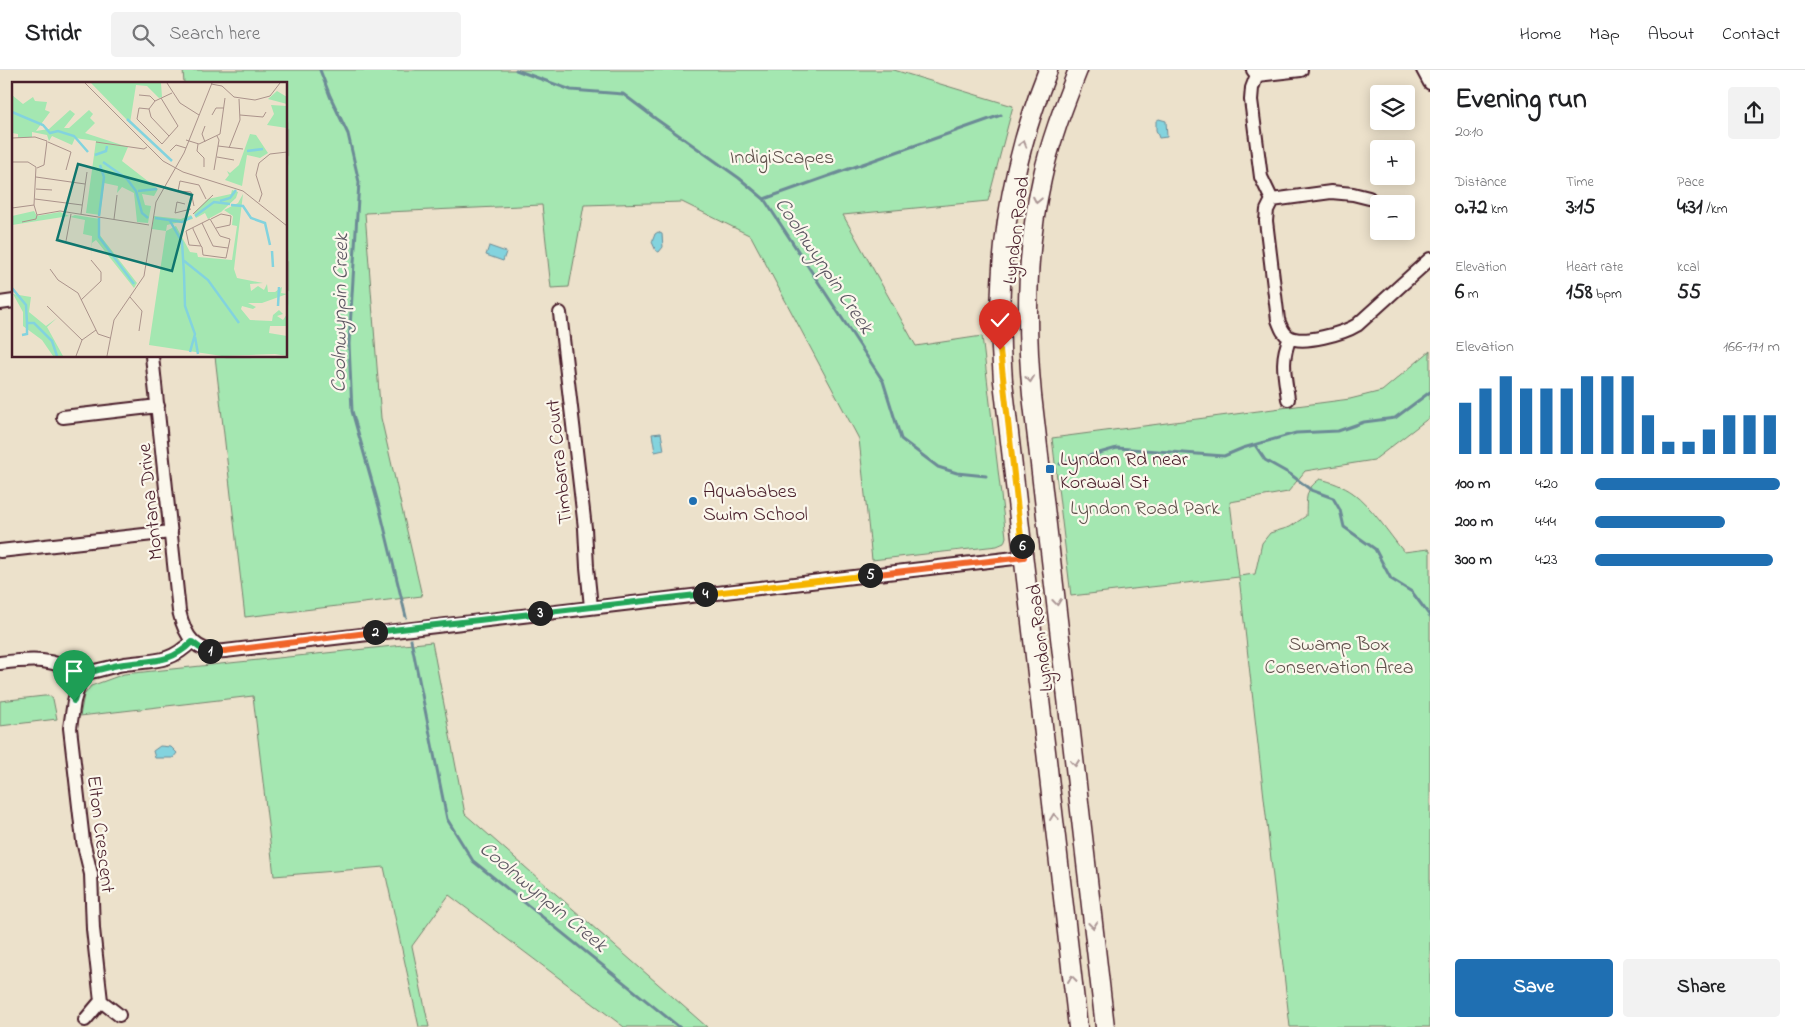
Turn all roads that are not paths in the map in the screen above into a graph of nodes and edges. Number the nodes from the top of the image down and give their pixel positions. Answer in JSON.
{"nodes":[{"id":1,"x":1048,"y":70,"type":"edge"},
{"id":2,"x":1078,"y":70,"type":"edge"},
{"id":3,"x":1300,"y":70,"type":"edge"},
{"id":4,"x":1423,"y":70,"type":"edge"},
{"id":5,"x":1255,"y":73,"type":"edge"},
{"id":6,"x":1430,"y":83,"type":"edge"},
{"id":7,"x":1369,"y":198,"type":"dead end"},
{"id":8,"x":1272,"y":200,"type":"junction"},
{"id":9,"x":1430,"y":259,"type":"edge"},
{"id":10,"x":560,"y":313,"type":"dead end"},
{"id":11,"x":1290,"y":338,"type":"junction"},
{"id":12,"x":152,"y":358,"type":"edge"},
{"id":13,"x":1288,"y":399,"type":"dead end"},
{"id":14,"x":158,"y":406,"type":"junction"},
{"id":15,"x":63,"y":417,"type":"dead end"},
{"id":16,"x":171,"y":532,"type":"junction"},
{"id":17,"x":0,"y":551,"type":"edge"},
{"id":18,"x":1050,"y":554,"type":"junction"},
{"id":19,"x":1024,"y":557,"type":"junction"},
{"id":20,"x":591,"y":606,"type":"junction"},
{"id":21,"x":192,"y":642,"type":"junction"},
{"id":22,"x":0,"y":663,"type":"edge"},
{"id":23,"x":82,"y":674,"type":"junction"},
{"id":24,"x":101,"y":1001,"type":"junction"},
{"id":25,"x":120,"y":1015,"type":"dead end"},
{"id":26,"x":85,"y":1020,"type":"dead end"},
{"id":27,"x":1078,"y":1027,"type":"edge"},
{"id":28,"x":1105,"y":1027,"type":"edge"}],
"edges":[{"from":19,"to":1,"type":"main road","name":"Lyndon Road","one_way":true},
{"from":2,"to":18,"type":"main road","name":"Lyndon Road","one_way":true},
{"from":3,"to":5,"type":"street"},
{"from":4,"to":6,"type":"street"},
{"from":5,"to":8,"type":"street"},
{"from":7,"to":8,"type":"street"},
{"from":8,"to":11,"type":"street"},
{"from":9,"to":11,"type":"street"},
{"from":10,"to":20,"type":"street","name":"Timbarra Court"},
{"from":11,"to":13,"type":"street"},
{"from":12,"to":14,"type":"street","name":"Montana Drive"},
{"from":14,"to":15,"type":"street"},
{"from":14,"to":16,"type":"street","name":"Montana Drive"},
{"from":16,"to":17,"type":"street"},
{"from":16,"to":21,"type":"street","name":"Montana Drive"},
{"from":18,"to":19,"type":"main road"},
{"from":18,"to":28,"type":"main road","name":"Lyndon Road","one_way":true},
{"from":19,"to":20,"type":"street"},
{"from":27,"to":19,"type":"main road","name":"Lyndon Road","one_way":true},
{"from":20,"to":21,"type":"street"},
{"from":21,"to":23,"type":"street"},
{"from":22,"to":23,"type":"street"},
{"from":23,"to":24,"type":"street","name":"Elton Crescent"},
{"from":24,"to":25,"type":"street"},
{"from":24,"to":26,"type":"street"}]}
